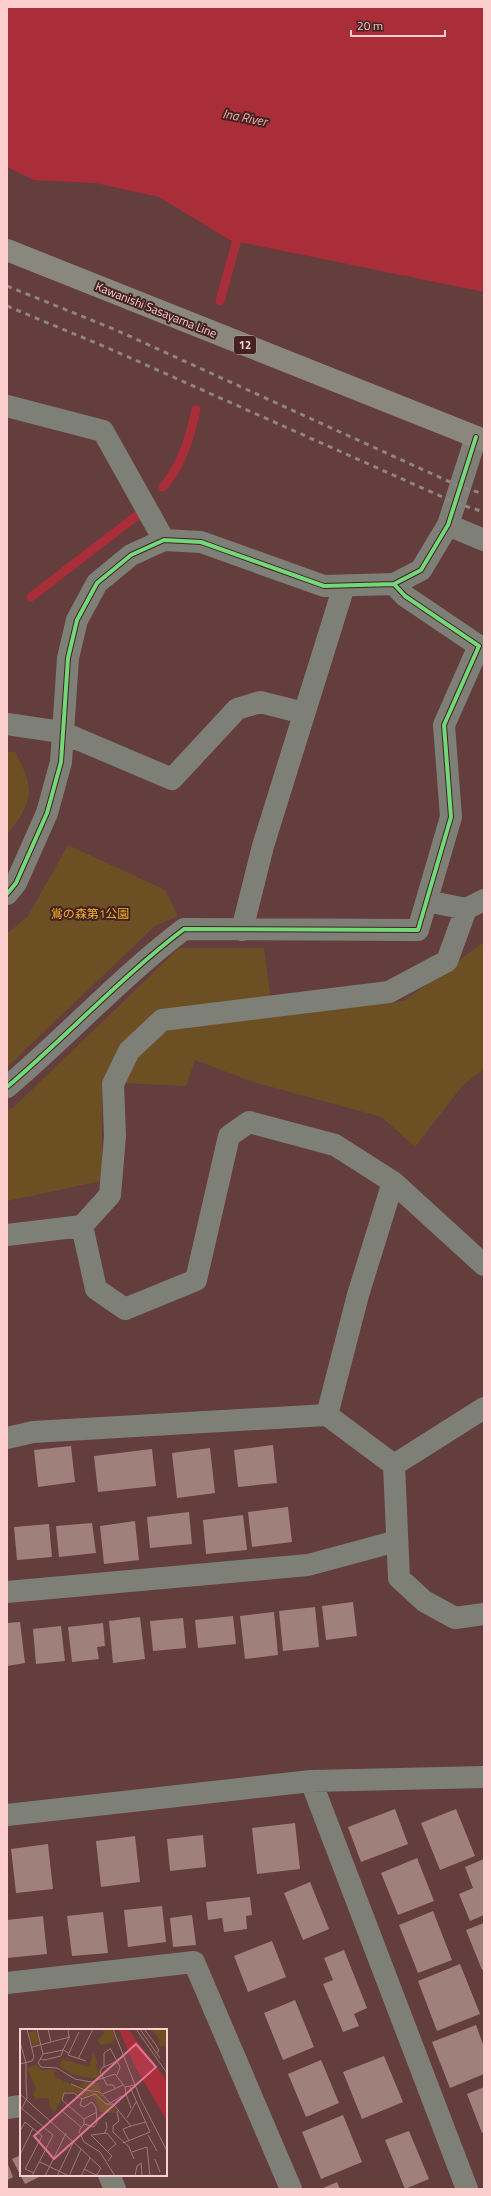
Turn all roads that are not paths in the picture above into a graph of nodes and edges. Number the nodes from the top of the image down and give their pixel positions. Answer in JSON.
{"nodes":[{"id":1,"x":7,"y":250,"type":"edge"},
{"id":2,"x":7,"y":406,"type":"edge"},
{"id":3,"x":480,"y":438,"type":"edge"},
{"id":4,"x":448,"y":525,"type":"junction"},
{"id":5,"x":164,"y":540,"type":"junction"},
{"id":6,"x":484,"y":540,"type":"edge"},
{"id":7,"x":394,"y":584,"type":"junction"},
{"id":8,"x":344,"y":586,"type":"junction"},
{"id":9,"x":481,"y":647,"type":"edge"},
{"id":10,"x":304,"y":713,"type":"junction"},
{"id":11,"x":7,"y":724,"type":"edge"},
{"id":12,"x":61,"y":732,"type":"junction"},
{"id":13,"x":7,"y":894,"type":"edge"},
{"id":14,"x":427,"y":901,"type":"junction"},
{"id":15,"x":475,"y":904,"type":"edge"},
{"id":16,"x":242,"y":930,"type":"junction"},
{"id":17,"x":7,"y":1087,"type":"edge"},
{"id":18,"x":393,"y":1182,"type":"junction"},
{"id":19,"x":82,"y":1226,"type":"junction"},
{"id":20,"x":7,"y":1235,"type":"edge"},
{"id":21,"x":484,"y":1265,"type":"edge"},
{"id":22,"x":484,"y":1408,"type":"edge"},
{"id":23,"x":327,"y":1414,"type":"junction"},
{"id":24,"x":7,"y":1438,"type":"edge"},
{"id":25,"x":394,"y":1465,"type":"junction"},
{"id":26,"x":397,"y":1541,"type":"junction"},
{"id":27,"x":7,"y":1592,"type":"edge"},
{"id":28,"x":484,"y":1614,"type":"edge"},
{"id":29,"x":484,"y":1777,"type":"edge"},
{"id":30,"x":311,"y":1781,"type":"junction"},
{"id":31,"x":7,"y":1815,"type":"edge"},
{"id":32,"x":7,"y":1983,"type":"edge"},
{"id":33,"x":20,"y":2106,"type":"edge"},
{"id":34,"x":7,"y":2108,"type":"edge"},
{"id":35,"x":109,"y":2176,"type":"edge"},
{"id":36,"x":115,"y":2189,"type":"edge"},
{"id":37,"x":291,"y":2189,"type":"edge"},
{"id":38,"x":466,"y":2189,"type":"edge"}],
"edges":[{"from":1,"to":3,"type":"main road","name":"Kawanishi Sasayama Line","number":"12"},
{"from":2,"to":5,"type":"street"},
{"from":3,"to":4,"type":"street"},
{"from":4,"to":6,"type":"street"},
{"from":4,"to":7,"type":"street"},
{"from":5,"to":8,"type":"street"},
{"from":5,"to":12,"type":"street"},
{"from":7,"to":8,"type":"street"},
{"from":7,"to":9,"type":"street"},
{"from":8,"to":10,"type":"street"},
{"from":9,"to":14,"type":"street"},
{"from":10,"to":12,"type":"street"},
{"from":10,"to":16,"type":"street"},
{"from":11,"to":12,"type":"street"},
{"from":12,"to":13,"type":"street"},
{"from":14,"to":15,"type":"street"},
{"from":14,"to":16,"type":"street"},
{"from":15,"to":19,"type":"street"},
{"from":16,"to":17,"type":"street"},
{"from":18,"to":19,"type":"street"},
{"from":18,"to":21,"type":"street"},
{"from":18,"to":23,"type":"street"},
{"from":19,"to":20,"type":"street"},
{"from":22,"to":25,"type":"street"},
{"from":23,"to":24,"type":"street"},
{"from":23,"to":25,"type":"street"},
{"from":25,"to":26,"type":"street"},
{"from":26,"to":27,"type":"street"},
{"from":26,"to":28,"type":"street"},
{"from":29,"to":30,"type":"street"},
{"from":30,"to":31,"type":"street"},
{"from":30,"to":38,"type":"street"},
{"from":32,"to":37,"type":"street"},
{"from":33,"to":34,"type":"street"},
{"from":35,"to":36,"type":"street"}]}
